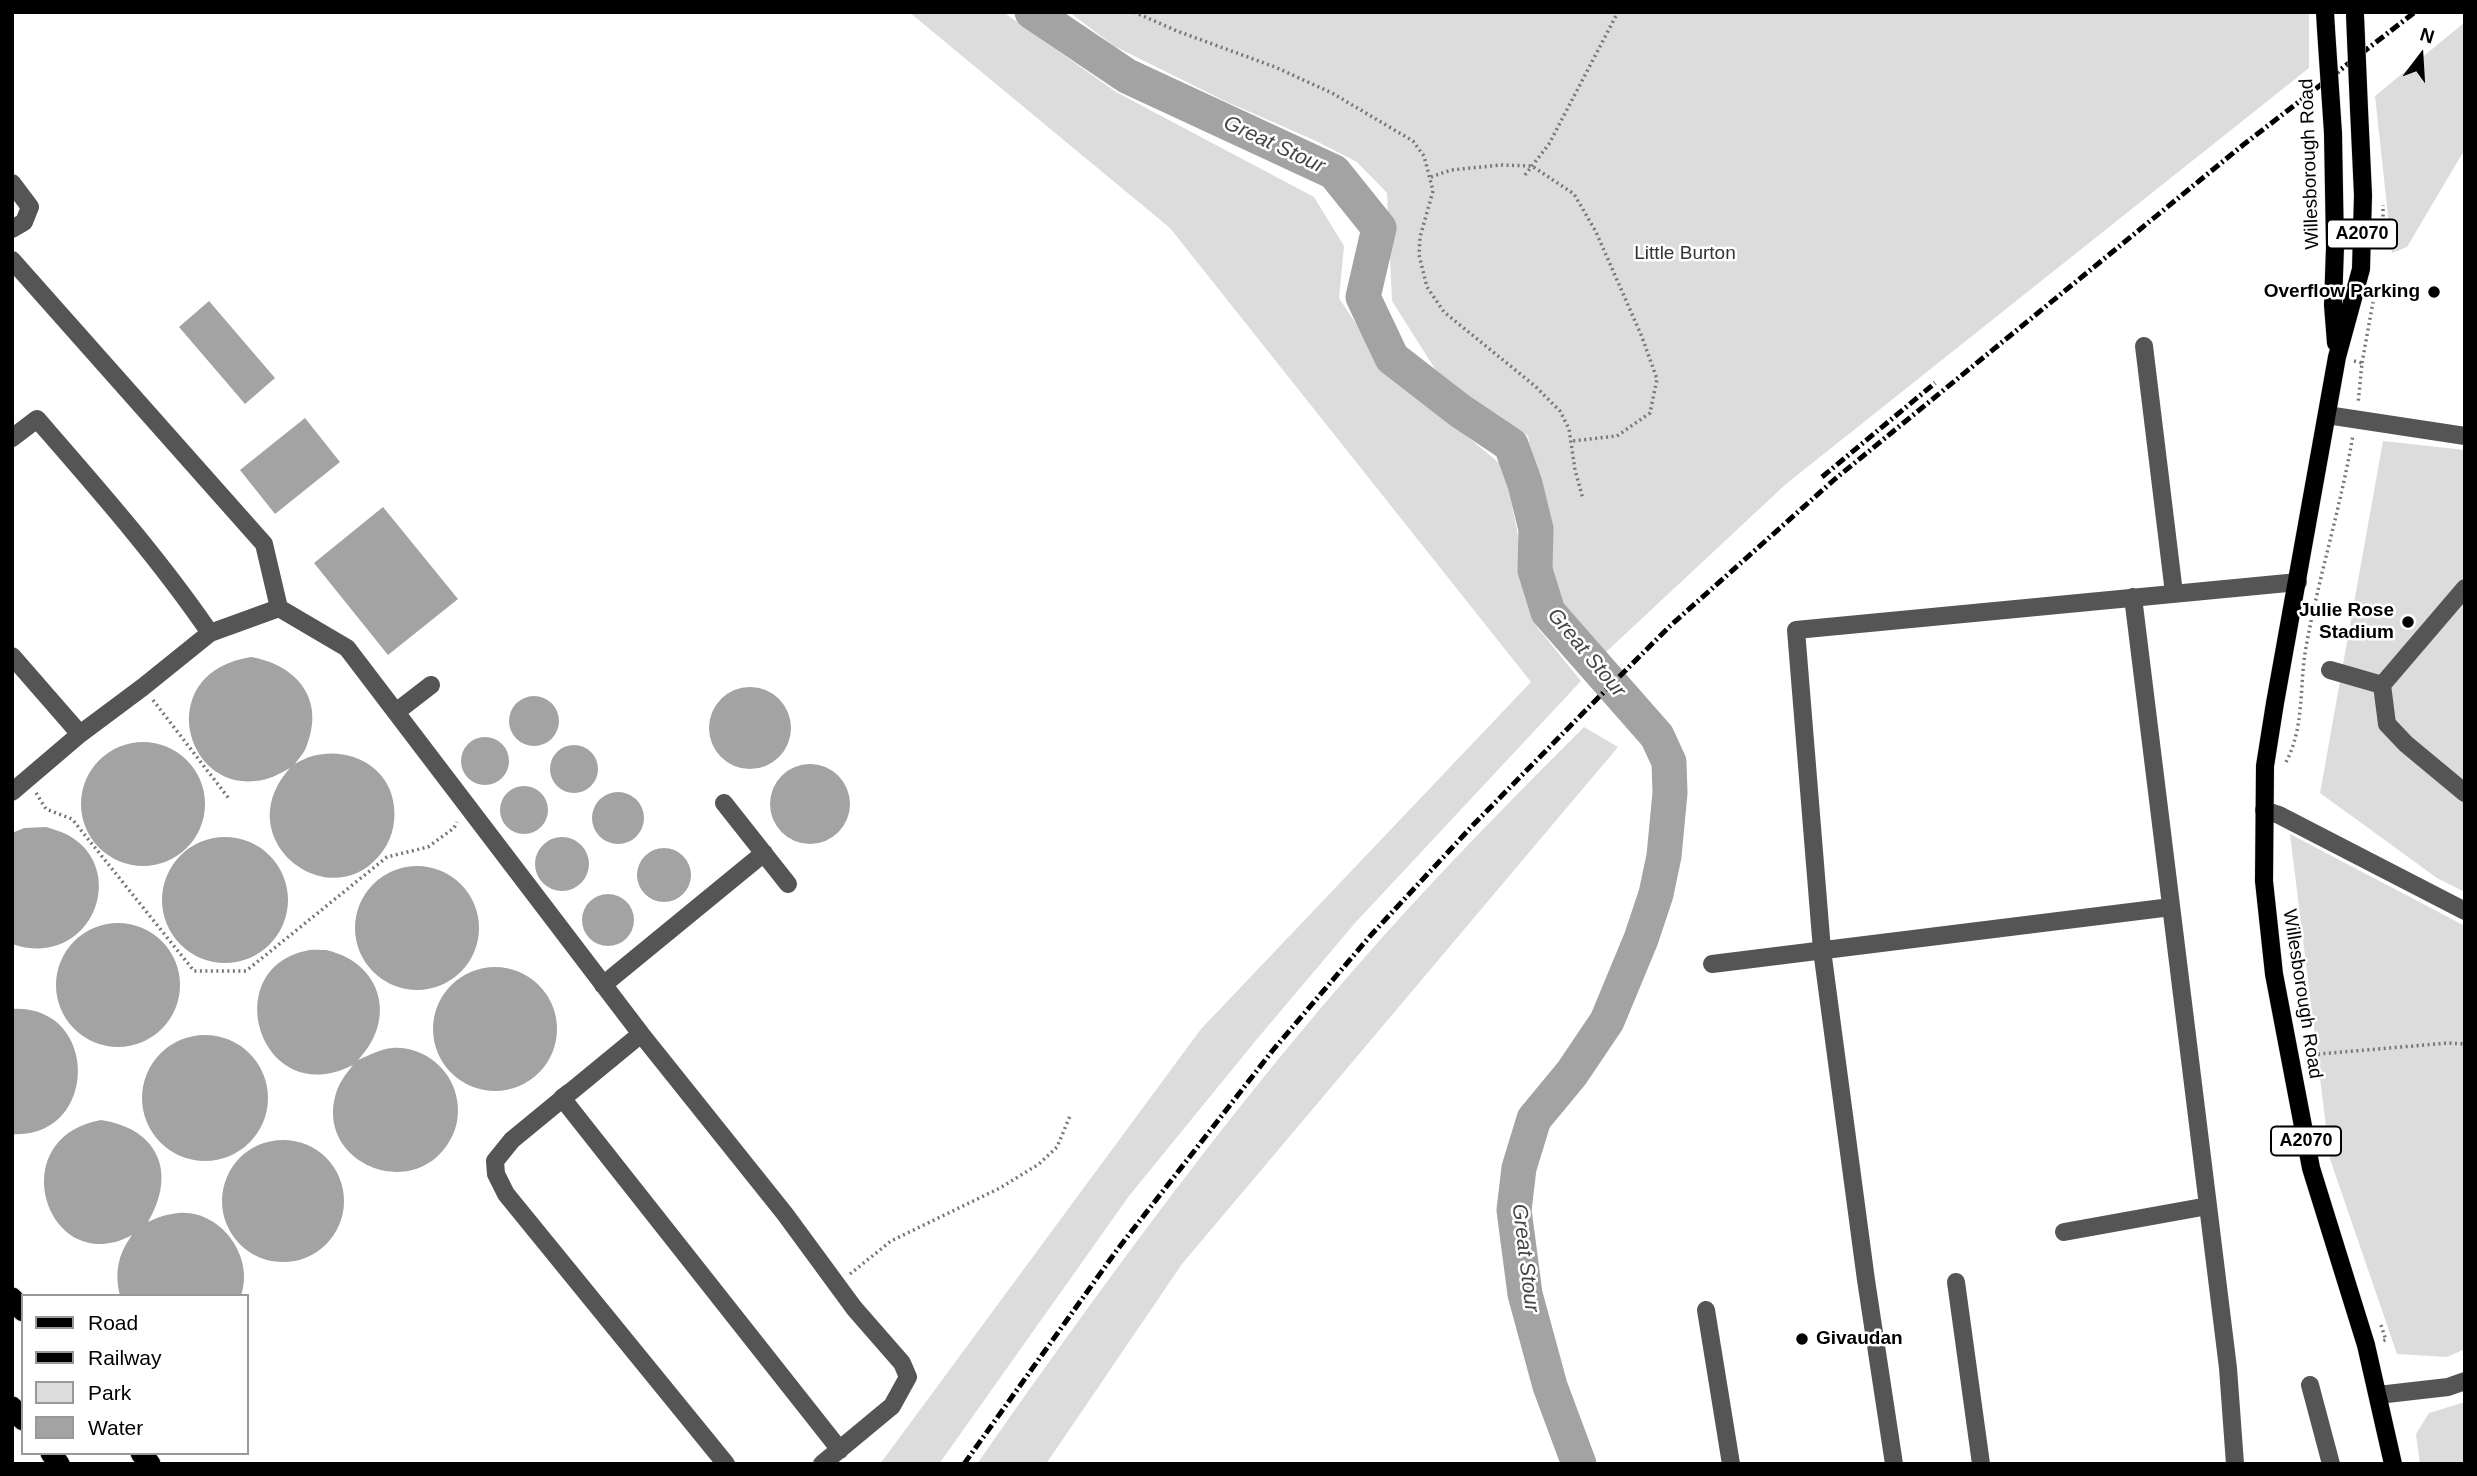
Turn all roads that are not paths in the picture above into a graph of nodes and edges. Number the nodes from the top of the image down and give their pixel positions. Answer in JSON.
{"nodes":[{"id":1,"x":2355,"y":14,"type":"edge"},
{"id":2,"x":2325,"y":21,"type":"edge"},
{"id":3,"x":12,"y":183,"type":"edge"},
{"id":4,"x":12,"y":229,"type":"edge"},
{"id":5,"x":12,"y":260,"type":"edge"},
{"id":6,"x":2144,"y":346,"type":"dead end"},
{"id":7,"x":2337,"y":357,"type":"junction"},
{"id":8,"x":2328,"y":415,"type":"junction"},
{"id":9,"x":2465,"y":436,"type":"edge"},
{"id":10,"x":12,"y":439,"type":"edge"},
{"id":11,"x":2298,"y":582,"type":"junction"},
{"id":12,"x":2465,"y":588,"type":"edge"},
{"id":13,"x":2174,"y":593,"type":"junction"},
{"id":14,"x":2133,"y":597,"type":"junction"},
{"id":15,"x":279,"y":608,"type":"junction"},
{"id":16,"x":210,"y":633,"type":"junction"},
{"id":17,"x":12,"y":656,"type":"edge"},
{"id":18,"x":2330,"y":670,"type":"dead end"},
{"id":19,"x":431,"y":685,"type":"dead end"},
{"id":20,"x":2382,"y":685,"type":"junction"},
{"id":21,"x":396,"y":712,"type":"junction"},
{"id":22,"x":80,"y":734,"type":"junction"},
{"id":23,"x":12,"y":792,"type":"edge"},
{"id":24,"x":2465,"y":793,"type":"edge"},
{"id":25,"x":724,"y":803,"type":"dead end"},
{"id":26,"x":2263,"y":810,"type":"junction"},
{"id":27,"x":764,"y":853,"type":"junction"},
{"id":28,"x":788,"y":884,"type":"dead end"},
{"id":29,"x":2171,"y":907,"type":"junction"},
{"id":30,"x":2465,"y":911,"type":"edge"},
{"id":31,"x":1822,"y":950,"type":"junction"},
{"id":32,"x":1712,"y":964,"type":"dead end"},
{"id":33,"x":603,"y":985,"type":"junction"},
{"id":34,"x":641,"y":1034,"type":"junction"},
{"id":35,"x":562,"y":1098,"type":"junction"},
{"id":36,"x":2208,"y":1206,"type":"junction"},
{"id":37,"x":2064,"y":1232,"type":"dead end"},
{"id":38,"x":1956,"y":1282,"type":"dead end"},
{"id":39,"x":1706,"y":1310,"type":"dead end"},
{"id":40,"x":2465,"y":1381,"type":"edge"},
{"id":41,"x":2311,"y":1385,"type":"dead end"},
{"id":42,"x":2378,"y":1395,"type":"junction"},
{"id":43,"x":840,"y":1450,"type":"junction"},
{"id":44,"x":726,"y":1464,"type":"edge"},
{"id":45,"x":822,"y":1464,"type":"edge"},
{"id":46,"x":1731,"y":1464,"type":"edge"},
{"id":47,"x":1894,"y":1464,"type":"edge"},
{"id":48,"x":1981,"y":1464,"type":"edge"},
{"id":49,"x":2235,"y":1464,"type":"edge"},
{"id":50,"x":2331,"y":1464,"type":"edge"},
{"id":51,"x":2393,"y":1464,"type":"edge"}],
"edges":[{"from":1,"to":7,"type":"main road","name":"Willesborough Road","number":"A2070","bridge":true},
{"from":2,"to":7,"type":"main road","name":"Willesborough Road","number":"A2070","bridge":true},
{"from":3,"to":4,"type":"street"},
{"from":5,"to":15,"type":"street"},
{"from":6,"to":13,"type":"street"},
{"from":7,"to":8,"type":"main road","name":"Willesborough Road","number":"A2070"},
{"from":8,"to":9,"type":"street"},
{"from":8,"to":11,"type":"main road","name":"Willesborough Road","number":"A2070"},
{"from":10,"to":16,"type":"street"},
{"from":11,"to":13,"type":"street"},
{"from":11,"to":26,"type":"main road","name":"Willesborough Road","number":"A2070"},
{"from":12,"to":20,"type":"street"},
{"from":13,"to":14,"type":"street"},
{"from":14,"to":29,"type":"street"},
{"from":14,"to":31,"type":"street"},
{"from":15,"to":16,"type":"street"},
{"from":15,"to":21,"type":"street"},
{"from":16,"to":22,"type":"street"},
{"from":17,"to":22,"type":"street"},
{"from":18,"to":20,"type":"street"},
{"from":19,"to":21,"type":"street"},
{"from":20,"to":24,"type":"street"},
{"from":21,"to":33,"type":"street"},
{"from":22,"to":23,"type":"street"},
{"from":25,"to":27,"type":"street"},
{"from":26,"to":30,"type":"street"},
{"from":26,"to":42,"type":"main road","name":"Willesborough Road","number":"A2070"},
{"from":27,"to":28,"type":"street"},
{"from":27,"to":33,"type":"street"},
{"from":29,"to":31,"type":"street"},
{"from":29,"to":36,"type":"street"},
{"from":31,"to":32,"type":"street"},
{"from":31,"to":47,"type":"street"},
{"from":33,"to":34,"type":"street"},
{"from":34,"to":35,"type":"street"},
{"from":34,"to":43,"type":"street"},
{"from":35,"to":43,"type":"street"},
{"from":35,"to":44,"type":"street"},
{"from":36,"to":37,"type":"street"},
{"from":36,"to":49,"type":"street"},
{"from":38,"to":48,"type":"street"},
{"from":39,"to":46,"type":"street"},
{"from":40,"to":42,"type":"street"},
{"from":41,"to":50,"type":"street"},
{"from":42,"to":51,"type":"main road","name":"Willesborough Road","number":"A2070"},
{"from":43,"to":45,"type":"street"}]}
